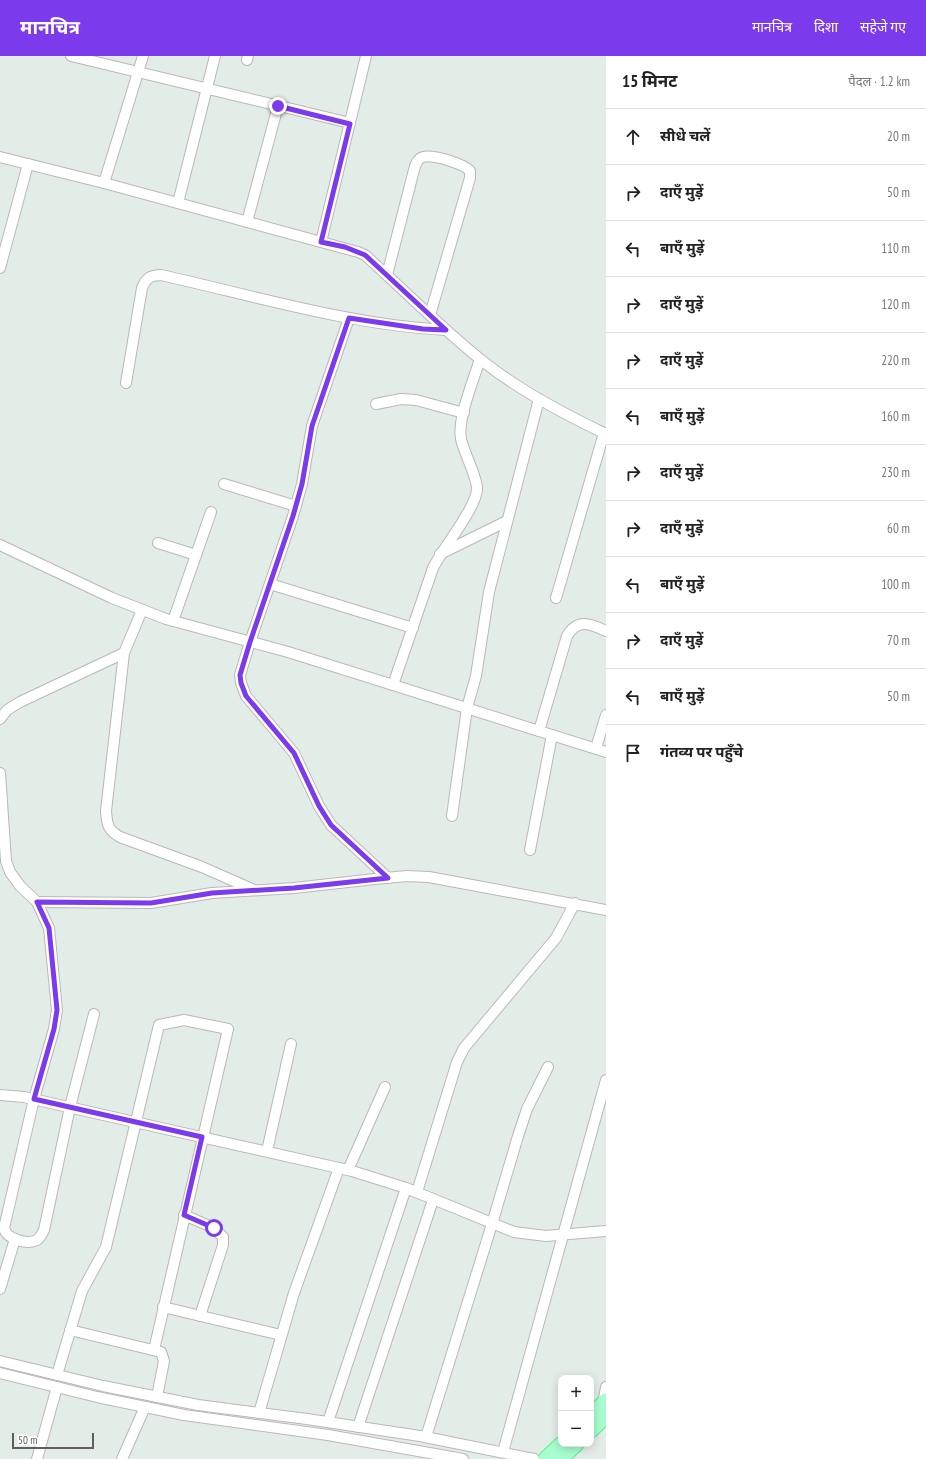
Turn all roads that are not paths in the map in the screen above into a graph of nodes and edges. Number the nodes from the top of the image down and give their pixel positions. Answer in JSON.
{"nodes":[{"id":1,"x":70,"y":56,"type":"edge"},
{"id":2,"x":143,"y":56,"type":"edge"},
{"id":3,"x":215,"y":56,"type":"edge"},
{"id":4,"x":366,"y":56,"type":"edge"},
{"id":5,"x":138,"y":72,"type":"junction"},
{"id":6,"x":206,"y":89,"type":"junction"},
{"id":7,"x":278,"y":106,"type":"junction"},
{"id":8,"x":350,"y":124,"type":"junction"},
{"id":9,"x":0,"y":157,"type":"edge"},
{"id":10,"x":28,"y":164,"type":"junction"},
{"id":11,"x":104,"y":183,"type":"junction"},
{"id":12,"x":178,"y":204,"type":"junction"},
{"id":13,"x":247,"y":222,"type":"junction"},
{"id":14,"x":321,"y":242,"type":"junction"},
{"id":15,"x":0,"y":268,"type":"edge"},
{"id":16,"x":387,"y":275,"type":"junction"},
{"id":17,"x":430,"y":315,"type":"junction"},
{"id":18,"x":349,"y":318,"type":"junction"},
{"id":19,"x":446,"y":330,"type":"junction"},
{"id":20,"x":480,"y":359,"type":"junction"},
{"id":21,"x":126,"y":383,"type":"dead end"},
{"id":22,"x":539,"y":399,"type":"junction"},
{"id":23,"x":376,"y":404,"type":"dead end"},
{"id":24,"x":464,"y":413,"type":"junction"},
{"id":25,"x":605,"y":433,"type":"edge"},
{"id":26,"x":224,"y":484,"type":"dead end"},
{"id":27,"x":296,"y":506,"type":"junction"},
{"id":28,"x":211,"y":512,"type":"dead end"},
{"id":29,"x":507,"y":521,"type":"junction"},
{"id":30,"x":158,"y":543,"type":"dead end"},
{"id":31,"x":0,"y":545,"type":"edge"},
{"id":32,"x":440,"y":554,"type":"junction"},
{"id":33,"x":196,"y":555,"type":"junction"},
{"id":34,"x":270,"y":584,"type":"junction"},
{"id":35,"x":556,"y":598,"type":"dead end"},
{"id":36,"x":142,"y":610,"type":"junction"},
{"id":37,"x":173,"y":621,"type":"junction"},
{"id":38,"x":412,"y":628,"type":"junction"},
{"id":39,"x":606,"y":631,"type":"edge"},
{"id":40,"x":250,"y":642,"type":"junction"},
{"id":41,"x":124,"y":653,"type":"junction"},
{"id":42,"x":393,"y":685,"type":"junction"},
{"id":43,"x":467,"y":708,"type":"junction"},
{"id":44,"x":606,"y":715,"type":"edge"},
{"id":45,"x":0,"y":719,"type":"edge"},
{"id":46,"x":539,"y":731,"type":"junction"},
{"id":47,"x":552,"y":735,"type":"junction"},
{"id":48,"x":596,"y":748,"type":"junction"},
{"id":49,"x":606,"y":752,"type":"edge"},
{"id":50,"x":0,"y":773,"type":"edge"},
{"id":51,"x":452,"y":816,"type":"dead end"},
{"id":52,"x":530,"y":850,"type":"dead end"},
{"id":53,"x":388,"y":878,"type":"junction"},
{"id":54,"x":253,"y":889,"type":"junction"},
{"id":55,"x":37,"y":902,"type":"junction"},
{"id":56,"x":575,"y":903,"type":"junction"},
{"id":57,"x":606,"y":910,"type":"edge"},
{"id":58,"x":94,"y":1014,"type":"dead end"},
{"id":59,"x":291,"y":1044,"type":"dead end"},
{"id":60,"x":548,"y":1067,"type":"dead end"},
{"id":61,"x":606,"y":1080,"type":"edge"},
{"id":62,"x":385,"y":1087,"type":"dead end"},
{"id":63,"x":0,"y":1095,"type":"edge"},
{"id":64,"x":34,"y":1099,"type":"junction"},
{"id":65,"x":70,"y":1107,"type":"junction"},
{"id":66,"x":135,"y":1122,"type":"junction"},
{"id":67,"x":202,"y":1137,"type":"junction"},
{"id":68,"x":267,"y":1151,"type":"junction"},
{"id":69,"x":344,"y":1169,"type":"junction"},
{"id":70,"x":406,"y":1188,"type":"junction"},
{"id":71,"x":417,"y":1192,"type":"junction"},
{"id":72,"x":434,"y":1200,"type":"junction"},
{"id":73,"x":184,"y":1215,"type":"junction"},
{"id":74,"x":492,"y":1224,"type":"junction"},
{"id":75,"x":606,"y":1231,"type":"edge"},
{"id":76,"x":563,"y":1235,"type":"junction"},
{"id":77,"x":15,"y":1239,"type":"junction"},
{"id":78,"x":0,"y":1289,"type":"edge"},
{"id":79,"x":164,"y":1307,"type":"junction"},
{"id":80,"x":200,"y":1316,"type":"junction"},
{"id":81,"x":70,"y":1330,"type":"junction"},
{"id":82,"x":281,"y":1335,"type":"junction"},
{"id":83,"x":154,"y":1350,"type":"junction"},
{"id":84,"x":0,"y":1361,"type":"edge"},
{"id":85,"x":0,"y":1373,"type":"edge"},
{"id":86,"x":57,"y":1375,"type":"junction"},
{"id":87,"x":57,"y":1387,"type":"junction"},
{"id":88,"x":606,"y":1387,"type":"edge"},
{"id":89,"x":157,"y":1397,"type":"junction"},
{"id":90,"x":145,"y":1407,"type":"junction"},
{"id":91,"x":605,"y":1407,"type":"edge"},
{"id":92,"x":259,"y":1413,"type":"junction"},
{"id":93,"x":594,"y":1414,"type":"edge"},
{"id":94,"x":328,"y":1422,"type":"junction"},
{"id":95,"x":594,"y":1425,"type":"edge"},
{"id":96,"x":358,"y":1427,"type":"junction"},
{"id":97,"x":426,"y":1437,"type":"junction"},
{"id":98,"x":559,"y":1447,"type":"edge"},
{"id":99,"x":573,"y":1447,"type":"edge"},
{"id":100,"x":503,"y":1452,"type":"junction"},
{"id":101,"x":37,"y":1459,"type":"edge"},
{"id":102,"x":122,"y":1459,"type":"edge"},
{"id":103,"x":463,"y":1459,"type":"edge"},
{"id":104,"x":534,"y":1459,"type":"edge"},
{"id":105,"x":546,"y":1459,"type":"edge"},
{"id":106,"x":560,"y":1459,"type":"edge"}],
"edges":[{"from":1,"to":5,"type":"street"},
{"from":2,"to":5,"type":"street"},
{"from":3,"to":6,"type":"street"},
{"from":4,"to":8,"type":"street"},
{"from":5,"to":6,"type":"street"},
{"from":5,"to":11,"type":"street"},
{"from":6,"to":7,"type":"street"},
{"from":6,"to":12,"type":"street"},
{"from":7,"to":8,"type":"street"},
{"from":7,"to":13,"type":"street"},
{"from":8,"to":14,"type":"street"},
{"from":9,"to":10,"type":"street"},
{"from":10,"to":11,"type":"street"},
{"from":10,"to":15,"type":"street"},
{"from":11,"to":12,"type":"street"},
{"from":12,"to":13,"type":"street"},
{"from":13,"to":14,"type":"street"},
{"from":14,"to":16,"type":"street"},
{"from":16,"to":17,"type":"street"},
{"from":16,"to":17,"type":"street"},
{"from":17,"to":19,"type":"street"},
{"from":18,"to":19,"type":"street"},
{"from":18,"to":21,"type":"street"},
{"from":18,"to":27,"type":"street"},
{"from":19,"to":20,"type":"street"},
{"from":20,"to":22,"type":"street"},
{"from":20,"to":24,"type":"street"},
{"from":22,"to":25,"type":"street"},
{"from":22,"to":29,"type":"street"},
{"from":23,"to":24,"type":"street"},
{"from":24,"to":32,"type":"street"},
{"from":25,"to":35,"type":"street"},
{"from":26,"to":27,"type":"street"},
{"from":27,"to":34,"type":"street"},
{"from":28,"to":33,"type":"street"},
{"from":29,"to":32,"type":"street"},
{"from":29,"to":43,"type":"street"},
{"from":30,"to":33,"type":"street"},
{"from":31,"to":36,"type":"street"},
{"from":32,"to":38,"type":"street"},
{"from":33,"to":37,"type":"street"},
{"from":34,"to":38,"type":"street"},
{"from":34,"to":40,"type":"street"},
{"from":36,"to":37,"type":"street"},
{"from":36,"to":41,"type":"street"},
{"from":37,"to":40,"type":"street"},
{"from":38,"to":42,"type":"street"},
{"from":39,"to":46,"type":"street"},
{"from":40,"to":42,"type":"street"},
{"from":40,"to":53,"type":"street"},
{"from":41,"to":45,"type":"street"},
{"from":41,"to":54,"type":"street"},
{"from":42,"to":43,"type":"street"},
{"from":43,"to":46,"type":"street"},
{"from":43,"to":51,"type":"street"},
{"from":44,"to":48,"type":"street"},
{"from":46,"to":47,"type":"street"},
{"from":47,"to":48,"type":"street"},
{"from":47,"to":52,"type":"street"},
{"from":48,"to":49,"type":"street"},
{"from":50,"to":55,"type":"street"},
{"from":53,"to":54,"type":"street"},
{"from":53,"to":56,"type":"street"},
{"from":54,"to":55,"type":"street"},
{"from":55,"to":64,"type":"street"},
{"from":56,"to":57,"type":"street"},
{"from":56,"to":71,"type":"street"},
{"from":58,"to":65,"type":"street"},
{"from":59,"to":68,"type":"street"},
{"from":60,"to":74,"type":"street"},
{"from":61,"to":76,"type":"street"},
{"from":62,"to":69,"type":"street"},
{"from":63,"to":64,"type":"street"},
{"from":64,"to":65,"type":"street"},
{"from":64,"to":77,"type":"street"},
{"from":65,"to":66,"type":"street"},
{"from":65,"to":77,"type":"street"},
{"from":66,"to":67,"type":"street"},
{"from":66,"to":67,"type":"street"},
{"from":66,"to":81,"type":"street"},
{"from":67,"to":68,"type":"street"},
{"from":67,"to":73,"type":"street"},
{"from":68,"to":69,"type":"street"},
{"from":69,"to":70,"type":"street"},
{"from":69,"to":82,"type":"street"},
{"from":70,"to":71,"type":"street"},
{"from":70,"to":94,"type":"street"},
{"from":71,"to":72,"type":"street"},
{"from":72,"to":74,"type":"street"},
{"from":72,"to":96,"type":"street"},
{"from":73,"to":79,"type":"street"},
{"from":73,"to":80,"type":"street"},
{"from":74,"to":76,"type":"street"},
{"from":74,"to":97,"type":"street"},
{"from":75,"to":76,"type":"street"},
{"from":76,"to":100,"type":"street"},
{"from":77,"to":78,"type":"street"},
{"from":79,"to":80,"type":"street"},
{"from":79,"to":83,"type":"street"},
{"from":80,"to":82,"type":"street"},
{"from":81,"to":83,"type":"street"},
{"from":81,"to":86,"type":"street"},
{"from":82,"to":92,"type":"street"},
{"from":83,"to":89,"type":"street"},
{"from":84,"to":86,"type":"street"},
{"from":85,"to":87,"type":"street"},
{"from":86,"to":89,"type":"street"},
{"from":87,"to":90,"type":"street"},
{"from":87,"to":101,"type":"street"},
{"from":88,"to":91,"type":"street"},
{"from":89,"to":92,"type":"street"},
{"from":90,"to":102,"type":"street"},
{"from":90,"to":103,"type":"street"},
{"from":91,"to":93,"type":"main road"},
{"from":91,"to":95,"type":"main road"},
{"from":92,"to":94,"type":"street"},
{"from":94,"to":96,"type":"street"},
{"from":96,"to":97,"type":"street"},
{"from":97,"to":100,"type":"street"},
{"from":98,"to":105,"type":"main road"},
{"from":99,"to":106,"type":"main road"},
{"from":100,"to":104,"type":"street"}]}
